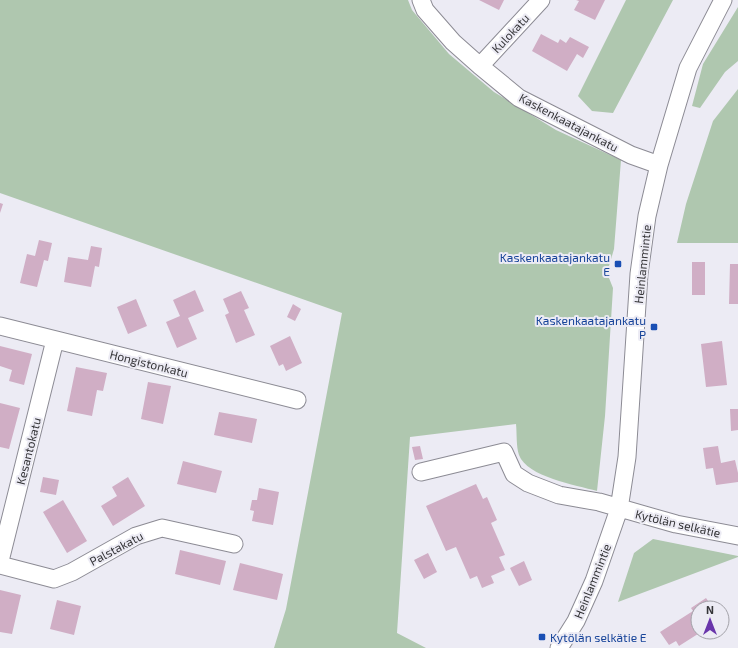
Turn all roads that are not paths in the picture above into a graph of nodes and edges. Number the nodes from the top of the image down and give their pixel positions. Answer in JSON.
{"nodes":[{"id":1,"x":421,"y":0,"type":"edge"},
{"id":2,"x":541,"y":0,"type":"edge"},
{"id":3,"x":723,"y":0,"type":"edge"},
{"id":4,"x":480,"y":66,"type":"junction"},
{"id":5,"x":659,"y":165,"type":"junction"},
{"id":6,"x":0,"y":326,"type":"edge"},
{"id":7,"x":55,"y":340,"type":"junction"},
{"id":8,"x":297,"y":400,"type":"dead end"},
{"id":9,"x":421,"y":472,"type":"dead end"},
{"id":10,"x":619,"y":509,"type":"junction"},
{"id":11,"x":738,"y":536,"type":"edge"},
{"id":12,"x":234,"y":544,"type":"dead end"},
{"id":13,"x":0,"y":561,"type":"edge"},
{"id":14,"x":0,"y":565,"type":"edge"},
{"id":15,"x":559,"y":648,"type":"edge"}],
"edges":[{"from":1,"to":4,"type":"street","name":"Kaskenkaatajankatu"},
{"from":2,"to":4,"type":"street","name":"Kulokatu"},
{"from":3,"to":5,"type":"street","name":"Heinlammintie"},
{"from":4,"to":5,"type":"street","name":"Kaskenkaatajankatu"},
{"from":5,"to":10,"type":"street","name":"Heinlammintie"},
{"from":6,"to":7,"type":"street","name":"Hongistonkatu"},
{"from":7,"to":8,"type":"street","name":"Hongistonkatu"},
{"from":7,"to":13,"type":"street","name":"Kesantokatu"},
{"from":9,"to":10,"type":"street","name":"Kytölän selkätie"},
{"from":10,"to":11,"type":"street","name":"Kytölän selkätie"},
{"from":10,"to":15,"type":"street","name":"Heinlammintie"},
{"from":12,"to":14,"type":"street","name":"Palstakatu"}]}
